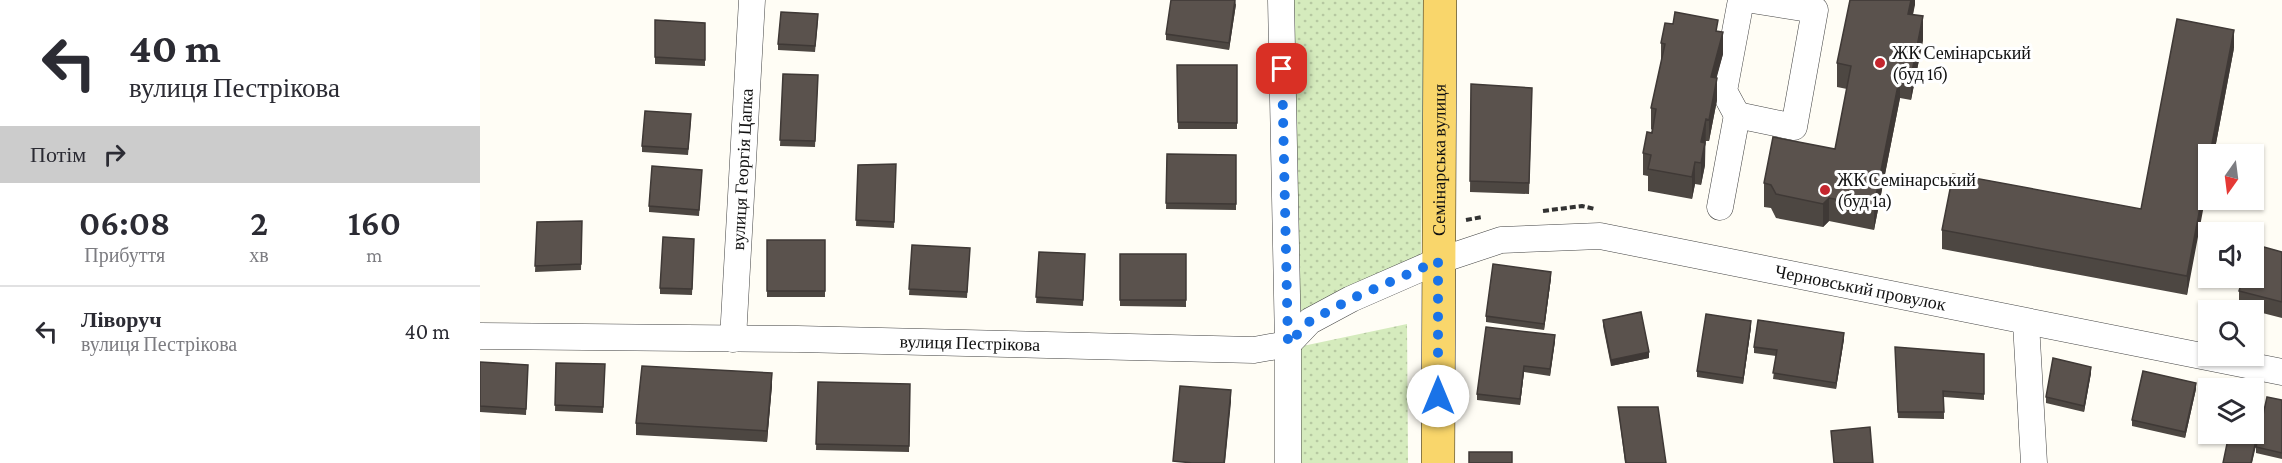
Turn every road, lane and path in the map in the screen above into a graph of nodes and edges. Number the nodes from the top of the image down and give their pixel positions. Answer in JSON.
{"nodes":[{"id":1,"x":752,"y":0,"type":"edge"},
{"id":2,"x":1281,"y":0,"type":"edge"},
{"id":3,"x":1440,"y":0,"type":"edge"},
{"id":4,"x":1741,"y":0,"type":"edge"},
{"id":5,"x":1752,"y":0,"type":"edge"},
{"id":6,"x":1737,"y":115,"type":"junction"},
{"id":7,"x":1720,"y":207,"type":"dead end"},
{"id":8,"x":1438,"y":261,"type":"junction"},
{"id":9,"x":2026,"y":323,"type":"junction"},
{"id":10,"x":480,"y":336,"type":"edge"},
{"id":11,"x":734,"y":339,"type":"junction"},
{"id":12,"x":1288,"y":344,"type":"junction"},
{"id":13,"x":2282,"y":372,"type":"edge"},
{"id":14,"x":1288,"y":463,"type":"edge"},
{"id":15,"x":1438,"y":463,"type":"edge"},
{"id":16,"x":2034,"y":463,"type":"edge"}],
"edges":[{"from":1,"to":11,"type":"street","name":"вулиця Георгія Цапка"},
{"from":2,"to":12,"type":"street"},
{"from":3,"to":8,"type":"main road","name":"Семінарська вулиця"},
{"from":4,"to":6,"type":"street"},
{"from":5,"to":6,"type":"street"},
{"from":6,"to":7,"type":"street"},
{"from":8,"to":9,"type":"street","name":"Черновський провулок"},
{"from":8,"to":12,"type":"street"},
{"from":8,"to":15,"type":"main road","name":"Семінарська вулиця"},
{"from":9,"to":13,"type":"street","name":"Черновський провулок"},
{"from":9,"to":16,"type":"street"},
{"from":10,"to":11,"type":"street","name":"вулиця Пестрікова"},
{"from":11,"to":12,"type":"street","name":"вулиця Пестрікова"},
{"from":12,"to":14,"type":"street"}]}
